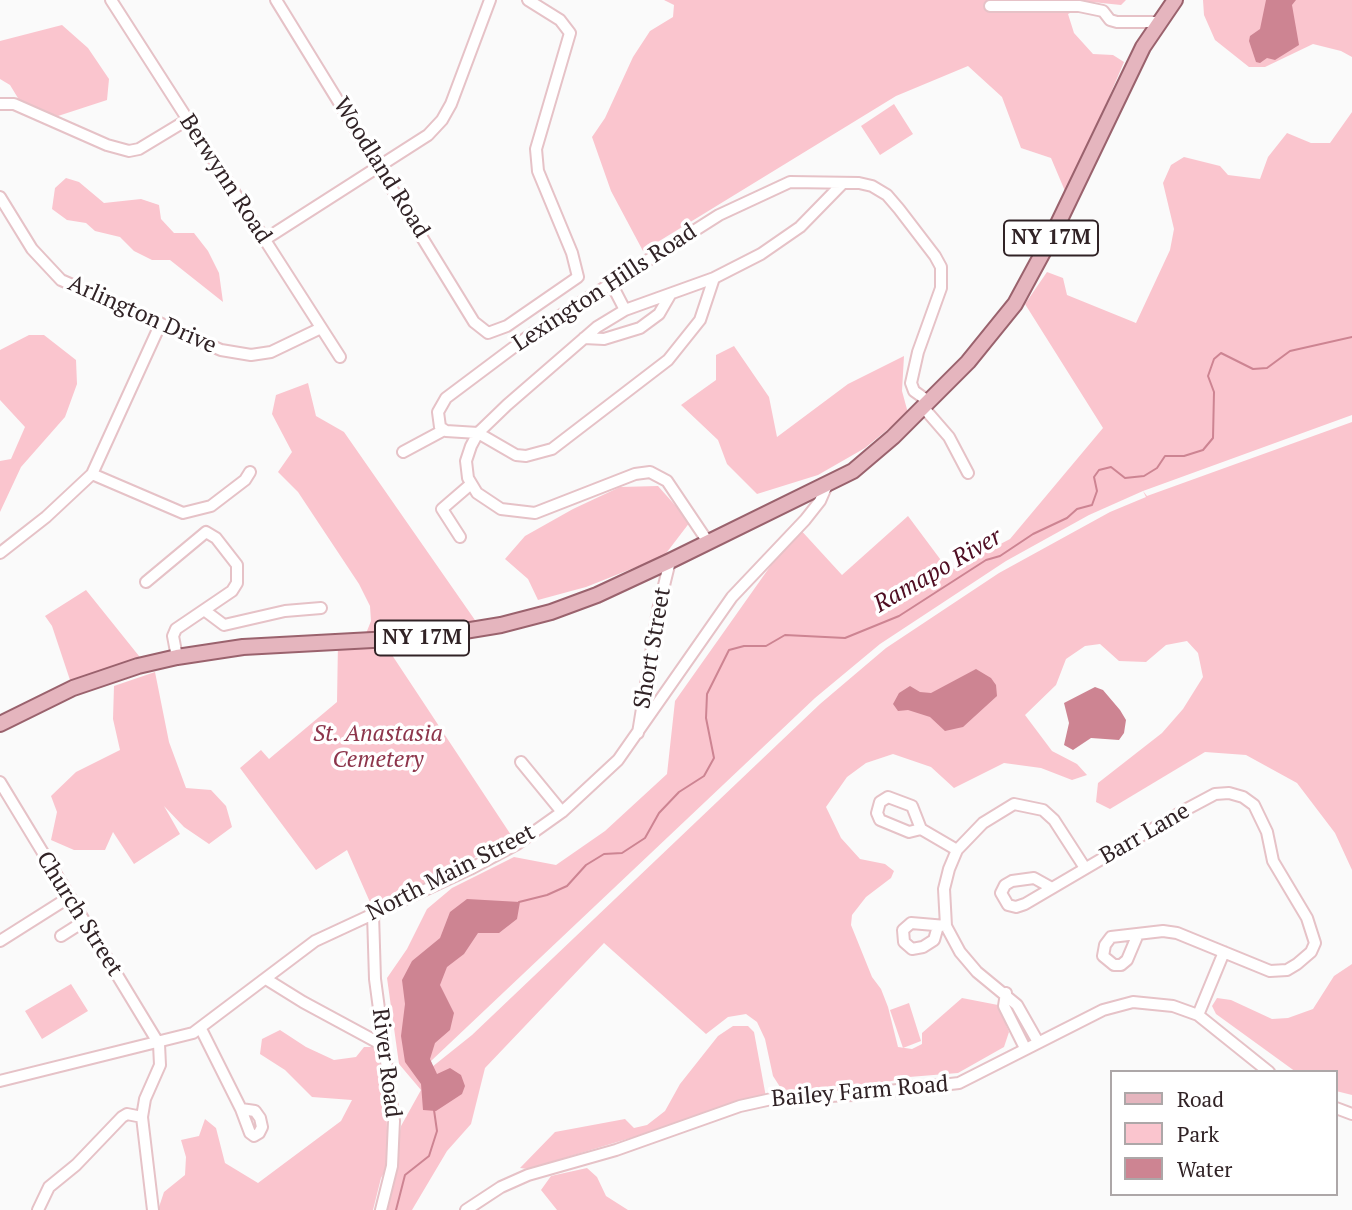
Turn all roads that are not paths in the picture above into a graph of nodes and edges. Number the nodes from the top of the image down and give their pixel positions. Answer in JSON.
{"nodes":[{"id":1,"x":111,"y":0,"type":"edge"},
{"id":2,"x":276,"y":0,"type":"edge"},
{"id":3,"x":489,"y":0,"type":"edge"},
{"id":4,"x":528,"y":0,"type":"edge"},
{"id":5,"x":1175,"y":0,"type":"edge"},
{"id":6,"x":990,"y":6,"type":"dead end"},
{"id":7,"x":1158,"y":22,"type":"junction"},
{"id":8,"x":0,"y":104,"type":"edge"},
{"id":9,"x":187,"y":120,"type":"junction"},
{"id":10,"x":380,"y":167,"type":"junction"},
{"id":11,"x":842,"y":184,"type":"junction"},
{"id":12,"x":0,"y":197,"type":"edge"},
{"id":13,"x":264,"y":240,"type":"junction"},
{"id":14,"x":714,"y":278,"type":"junction"},
{"id":15,"x":611,"y":283,"type":"junction"},
{"id":16,"x":670,"y":295,"type":"junction"},
{"id":17,"x":625,"y":310,"type":"junction"},
{"id":18,"x":160,"y":325,"type":"junction"},
{"id":19,"x":321,"y":328,"type":"junction"},
{"id":20,"x":584,"y":338,"type":"junction"},
{"id":21,"x":340,"y":357,"type":"dead end"},
{"id":22,"x":925,"y":404,"type":"junction"},
{"id":23,"x":444,"y":430,"type":"junction"},
{"id":24,"x":478,"y":433,"type":"junction"},
{"id":25,"x":403,"y":452,"type":"dead end"},
{"id":26,"x":250,"y":472,"type":"dead end"},
{"id":27,"x":968,"y":473,"type":"dead end"},
{"id":28,"x":92,"y":474,"type":"junction"},
{"id":29,"x":471,"y":484,"type":"junction"},
{"id":30,"x":827,"y":485,"type":"junction"},
{"id":31,"x":460,"y":537,"type":"dead end"},
{"id":32,"x":708,"y":542,"type":"junction"},
{"id":33,"x":0,"y":553,"type":"edge"},
{"id":34,"x":670,"y":561,"type":"junction"},
{"id":35,"x":146,"y":582,"type":"dead end"},
{"id":36,"x":321,"y":608,"type":"dead end"},
{"id":37,"x":204,"y":610,"type":"junction"},
{"id":38,"x":177,"y":657,"type":"junction"},
{"id":39,"x":0,"y":724,"type":"edge"},
{"id":40,"x":638,"y":735,"type":"junction"},
{"id":41,"x":521,"y":762,"type":"dead end"},
{"id":42,"x":0,"y":782,"type":"edge"},
{"id":43,"x":562,"y":812,"type":"junction"},
{"id":44,"x":921,"y":829,"type":"dead end"},
{"id":45,"x":957,"y":850,"type":"junction"},
{"id":46,"x":1085,"y":868,"type":"junction"},
{"id":47,"x":1052,"y":888,"type":"dead end"},
{"id":48,"x":68,"y":898,"type":"junction"},
{"id":49,"x":373,"y":914,"type":"junction"},
{"id":50,"x":83,"y":922,"type":"junction"},
{"id":51,"x":1139,"y":934,"type":"dead end"},
{"id":52,"x":61,"y":936,"type":"dead end"},
{"id":53,"x":0,"y":941,"type":"edge"},
{"id":54,"x":1224,"y":952,"type":"junction"},
{"id":55,"x":265,"y":979,"type":"junction"},
{"id":56,"x":1006,"y":993,"type":"junction"},
{"id":57,"x":1198,"y":1015,"type":"junction"},
{"id":58,"x":201,"y":1029,"type":"junction"},
{"id":59,"x":384,"y":1041,"type":"junction"},
{"id":60,"x":1038,"y":1042,"type":"junction"},
{"id":61,"x":159,"y":1044,"type":"junction"},
{"id":62,"x":1025,"y":1048,"type":"junction"},
{"id":63,"x":1267,"y":1070,"type":"edge"},
{"id":64,"x":0,"y":1081,"type":"edge"},
{"id":65,"x":241,"y":1109,"type":"dead end"},
{"id":66,"x":142,"y":1117,"type":"junction"},
{"id":67,"x":471,"y":1209,"type":"edge"},
{"id":68,"x":38,"y":1210,"type":"edge"},
{"id":69,"x":153,"y":1210,"type":"edge"},
{"id":70,"x":381,"y":1210,"type":"edge"}],
"edges":[{"from":1,"to":9,"type":"street","name":"Berwynn Road"},
{"from":2,"to":10,"type":"street","name":"Woodland Road"},
{"from":3,"to":10,"type":"street"},
{"from":4,"to":10,"type":"street","name":"Woodland Road"},
{"from":5,"to":7,"type":"main road","number":"NY 17M"},
{"from":6,"to":7,"type":"street"},
{"from":7,"to":22,"type":"main road","number":"NY 17M"},
{"from":8,"to":9,"type":"street"},
{"from":9,"to":13,"type":"street","name":"Berwynn Road"},
{"from":10,"to":13,"type":"street"},
{"from":11,"to":14,"type":"street","name":"Lexington Hills Road"},
{"from":11,"to":15,"type":"street","name":"Lexington Hills Road"},
{"from":11,"to":22,"type":"street","name":"Lexington Hills Road"},
{"from":12,"to":18,"type":"street","name":"Arlington Drive"},
{"from":13,"to":19,"type":"street","name":"Berwynn Road"},
{"from":14,"to":16,"type":"street","name":"Lexington Hills Road"},
{"from":14,"to":24,"type":"street"},
{"from":15,"to":17,"type":"street"},
{"from":15,"to":23,"type":"street","name":"Lexington Hills Road"},
{"from":16,"to":17,"type":"street","name":"Lexington Hills Road"},
{"from":16,"to":20,"type":"street","name":"Lexington Hills Road"},
{"from":17,"to":20,"type":"street","name":"Lexington Hills Road"},
{"from":18,"to":19,"type":"street","name":"Arlington Drive"},
{"from":18,"to":28,"type":"street"},
{"from":19,"to":21,"type":"street","name":"Berwynn Road"},
{"from":20,"to":24,"type":"street","name":"Lexington Hills Road"},
{"from":22,"to":27,"type":"street"},
{"from":22,"to":30,"type":"main road","number":"NY 17M"},
{"from":23,"to":24,"type":"street"},
{"from":23,"to":25,"type":"street"},
{"from":24,"to":29,"type":"street","name":"Lexington Hills Road"},
{"from":26,"to":28,"type":"street"},
{"from":28,"to":33,"type":"street"},
{"from":29,"to":31,"type":"street"},
{"from":29,"to":32,"type":"street"},
{"from":30,"to":32,"type":"main road","number":"NY 17M"},
{"from":30,"to":40,"type":"street","name":"North Main Street"},
{"from":32,"to":34,"type":"main road","number":"NY 17M"},
{"from":34,"to":38,"type":"main road","number":"NY 17M"},
{"from":34,"to":40,"type":"street","name":"Short Street"},
{"from":35,"to":37,"type":"street"},
{"from":36,"to":37,"type":"street"},
{"from":37,"to":38,"type":"street"},
{"from":38,"to":39,"type":"main road","number":"NY 17M"},
{"from":40,"to":43,"type":"street","name":"North Main Street"},
{"from":41,"to":43,"type":"street"},
{"from":42,"to":48,"type":"street","name":"Church Street"},
{"from":43,"to":49,"type":"street","name":"North Main Street"},
{"from":44,"to":45,"type":"street"},
{"from":45,"to":46,"type":"street","name":"Barr Lane"},
{"from":45,"to":56,"type":"street","name":"Barr Lane"},
{"from":46,"to":47,"type":"street"},
{"from":46,"to":54,"type":"street","name":"Barr Lane"},
{"from":48,"to":50,"type":"street","name":"Church Street"},
{"from":48,"to":53,"type":"street"},
{"from":49,"to":55,"type":"street","name":"North Main Street"},
{"from":49,"to":59,"type":"street","name":"River Road"},
{"from":50,"to":52,"type":"street"},
{"from":50,"to":61,"type":"street","name":"Church Street"},
{"from":51,"to":54,"type":"street"},
{"from":54,"to":57,"type":"street"},
{"from":55,"to":58,"type":"street","name":"North Main Street"},
{"from":55,"to":59,"type":"street"},
{"from":56,"to":60,"type":"street","name":"Barr Lane"},
{"from":56,"to":62,"type":"street"},
{"from":57,"to":60,"type":"street","name":"Bailey Farm Road"},
{"from":57,"to":63,"type":"street","name":"Bailey Farm Road"},
{"from":58,"to":61,"type":"street","name":"North Main Street"},
{"from":58,"to":65,"type":"street"},
{"from":59,"to":70,"type":"street","name":"River Road"},
{"from":60,"to":62,"type":"street","name":"Bailey Farm Road"},
{"from":61,"to":64,"type":"street","name":"North Main Street"},
{"from":61,"to":66,"type":"street"},
{"from":62,"to":67,"type":"street","name":"Bailey Farm Road"},
{"from":66,"to":68,"type":"street"},
{"from":66,"to":69,"type":"street"}]}
